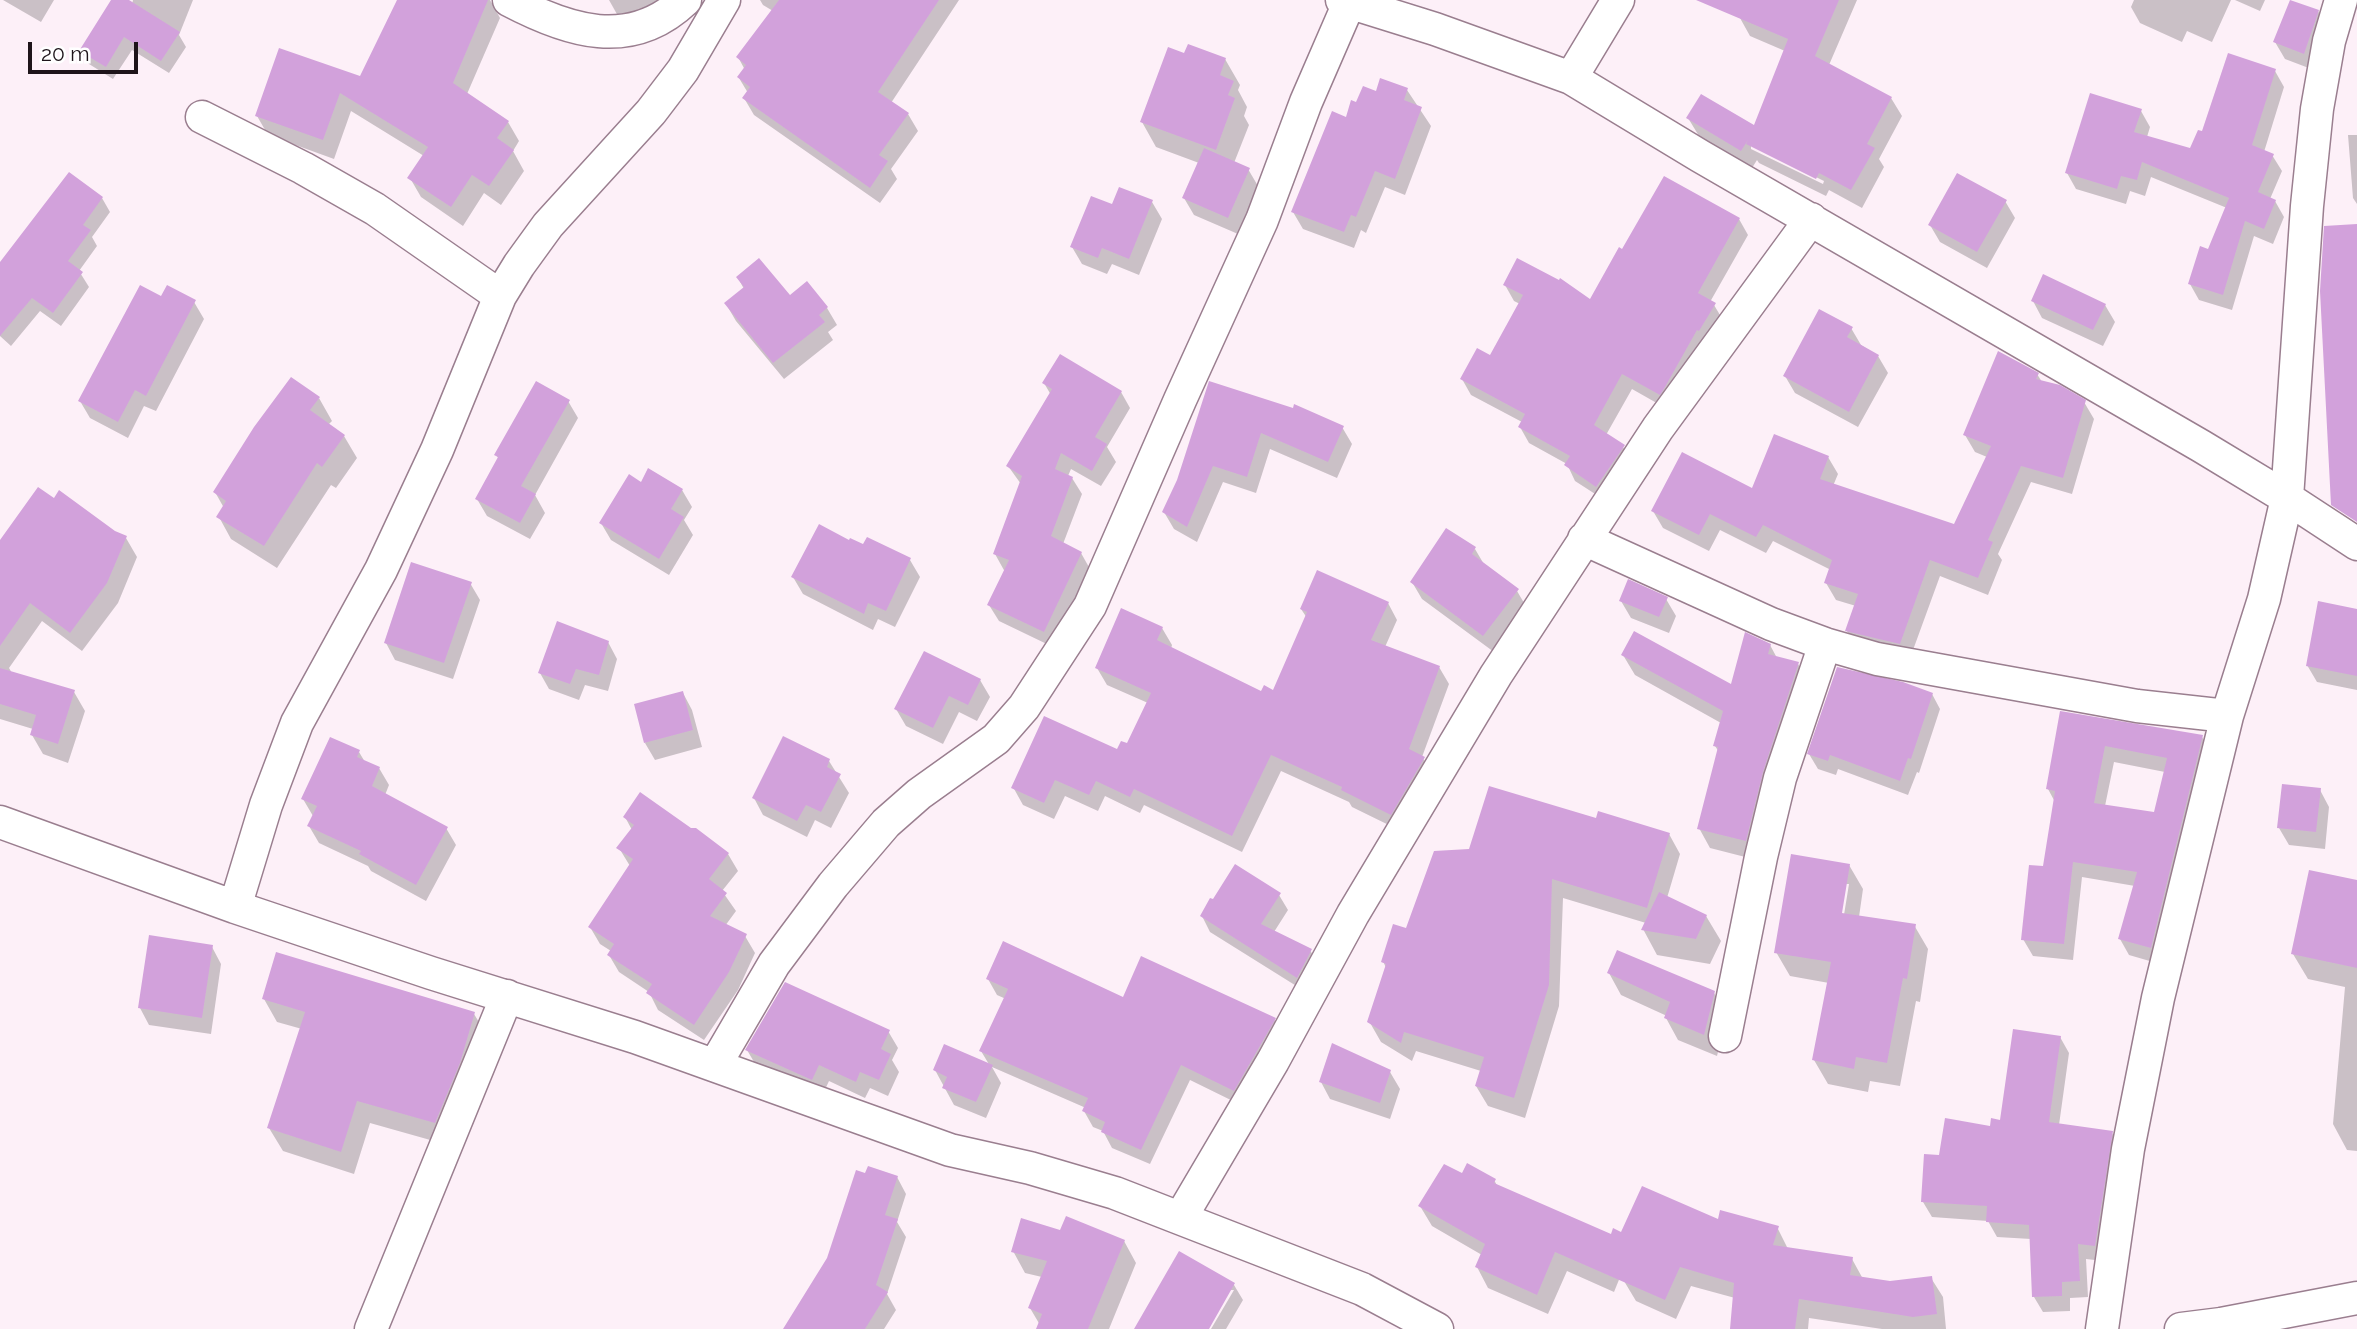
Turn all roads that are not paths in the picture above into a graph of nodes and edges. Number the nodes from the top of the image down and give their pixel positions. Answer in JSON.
{"nodes":[{"id":1,"x":509,"y":0,"type":"edge"},
{"id":2,"x":685,"y":0,"type":"edge"},
{"id":3,"x":724,"y":0,"type":"edge"},
{"id":4,"x":1618,"y":0,"type":"edge"},
{"id":5,"x":2341,"y":0,"type":"edge"},
{"id":6,"x":1346,"y":1,"type":"edge"},
{"id":7,"x":1571,"y":78,"type":"junction"},
{"id":8,"x":202,"y":117,"type":"dead end"},
{"id":9,"x":1811,"y":219,"type":"junction"},
{"id":10,"x":500,"y":296,"type":"junction"},
{"id":11,"x":2287,"y":498,"type":"junction"},
{"id":12,"x":1584,"y":539,"type":"junction"},
{"id":13,"x":2357,"y":544,"type":"edge"},
{"id":14,"x":1825,"y":644,"type":"junction"},
{"id":15,"x":2227,"y":716,"type":"junction"},
{"id":16,"x":0,"y":821,"type":"edge"},
{"id":17,"x":235,"y":907,"type":"junction"},
{"id":18,"x":507,"y":996,"type":"junction"},
{"id":19,"x":1725,"y":1036,"type":"dead end"},
{"id":20,"x":715,"y":1065,"type":"junction"},
{"id":21,"x":1181,"y":1217,"type":"junction"},
{"id":22,"x":2357,"y":1298,"type":"edge"},
{"id":23,"x":371,"y":1329,"type":"edge"},
{"id":24,"x":1437,"y":1329,"type":"edge"},
{"id":25,"x":2102,"y":1329,"type":"edge"},
{"id":26,"x":2181,"y":1329,"type":"edge"}],
"edges":[{"from":1,"to":2,"type":"street"},
{"from":3,"to":10,"type":"street"},
{"from":4,"to":7,"type":"street"},
{"from":5,"to":11,"type":"street"},
{"from":6,"to":7,"type":"street"},
{"from":6,"to":20,"type":"street"},
{"from":7,"to":9,"type":"street"},
{"from":8,"to":10,"type":"street"},
{"from":9,"to":11,"type":"street"},
{"from":9,"to":12,"type":"street"},
{"from":10,"to":17,"type":"street"},
{"from":11,"to":13,"type":"street"},
{"from":11,"to":15,"type":"street"},
{"from":12,"to":14,"type":"street"},
{"from":12,"to":21,"type":"street"},
{"from":14,"to":15,"type":"street"},
{"from":14,"to":19,"type":"street"},
{"from":15,"to":25,"type":"street"},
{"from":16,"to":17,"type":"street"},
{"from":17,"to":18,"type":"street"},
{"from":18,"to":20,"type":"street"},
{"from":18,"to":23,"type":"street"},
{"from":20,"to":21,"type":"street"},
{"from":21,"to":24,"type":"street"},
{"from":22,"to":26,"type":"street"}]}
